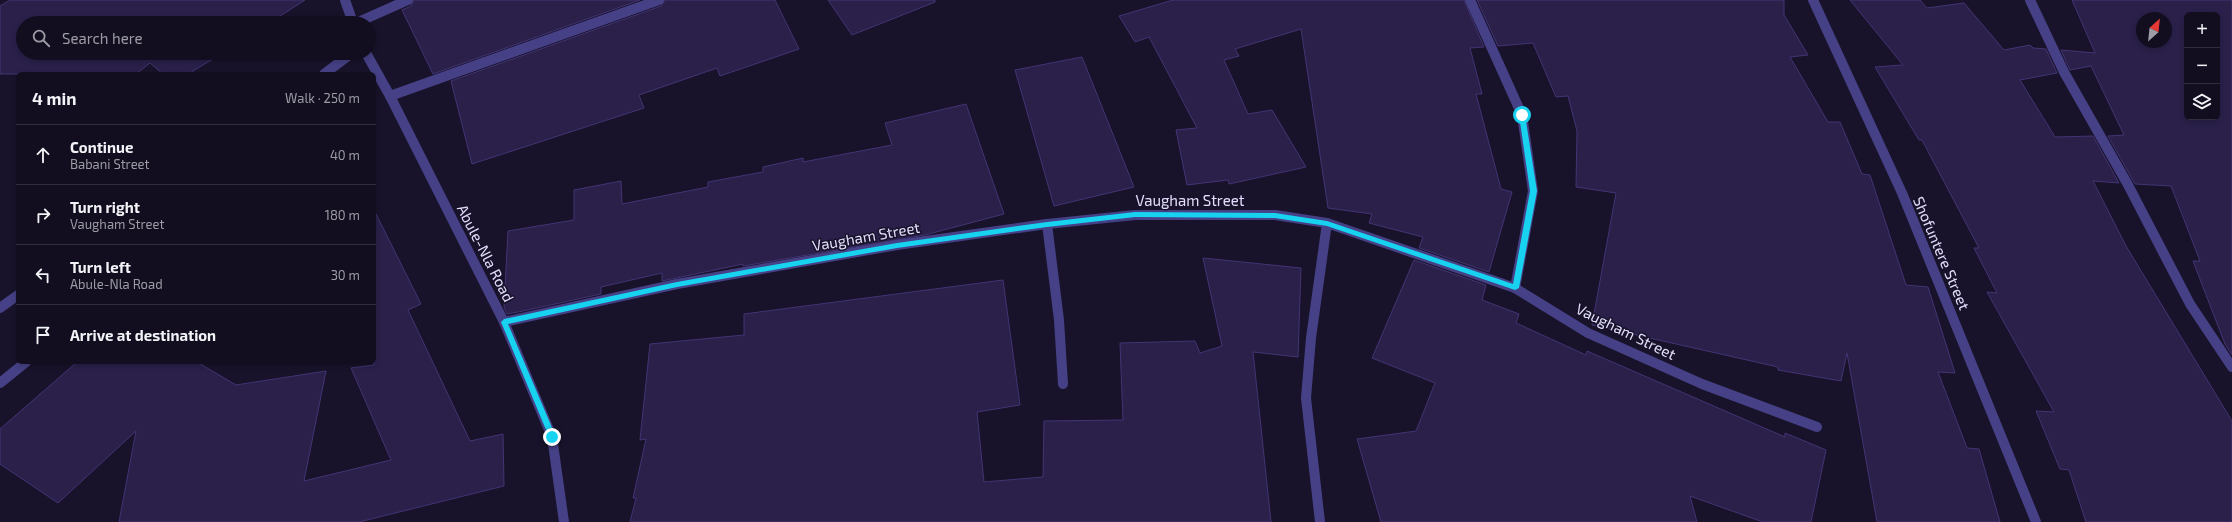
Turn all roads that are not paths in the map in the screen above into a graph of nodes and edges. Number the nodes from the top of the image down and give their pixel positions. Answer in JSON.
{"nodes":[{"id":1,"x":345,"y":0,"type":"edge"},
{"id":2,"x":408,"y":0,"type":"edge"},
{"id":3,"x":659,"y":0,"type":"edge"},
{"id":4,"x":1470,"y":0,"type":"edge"},
{"id":5,"x":1813,"y":0,"type":"edge"},
{"id":6,"x":2030,"y":0,"type":"edge"},
{"id":7,"x":352,"y":16,"type":"edge"},
{"id":8,"x":371,"y":16,"type":"edge"},
{"id":9,"x":343,"y":60,"type":"edge"},
{"id":10,"x":370,"y":60,"type":"edge"},
{"id":11,"x":327,"y":72,"type":"edge"},
{"id":12,"x":390,"y":96,"type":"junction"},
{"id":13,"x":1327,"y":223,"type":"junction"},
{"id":14,"x":1047,"y":224,"type":"junction"},
{"id":15,"x":1515,"y":288,"type":"junction"},
{"id":16,"x":16,"y":297,"type":"edge"},
{"id":17,"x":0,"y":308,"type":"edge"},
{"id":18,"x":504,"y":322,"type":"junction"},
{"id":19,"x":24,"y":364,"type":"edge"},
{"id":20,"x":2232,"y":367,"type":"edge"},
{"id":21,"x":0,"y":383,"type":"edge"},
{"id":22,"x":1063,"y":384,"type":"dead end"},
{"id":23,"x":1817,"y":427,"type":"dead end"},
{"id":24,"x":564,"y":522,"type":"edge"},
{"id":25,"x":1320,"y":522,"type":"edge"},
{"id":26,"x":2036,"y":522,"type":"edge"}],
"edges":[{"from":1,"to":7,"type":"street"},
{"from":2,"to":8,"type":"street"},
{"from":3,"to":12,"type":"street"},
{"from":4,"to":15,"type":"street"},
{"from":5,"to":26,"type":"street","name":"Shofuntere Street"},
{"from":6,"to":20,"type":"street"},
{"from":9,"to":11,"type":"street"},
{"from":10,"to":12,"type":"street","name":"Abule-Nla Road"},
{"from":12,"to":18,"type":"street","name":"Abule-Nla Road"},
{"from":13,"to":14,"type":"street","name":"Vaugham Street"},
{"from":13,"to":15,"type":"street","name":"Vaugham Street"},
{"from":13,"to":25,"type":"street"},
{"from":14,"to":18,"type":"street","name":"Vaugham Street"},
{"from":14,"to":22,"type":"street"},
{"from":15,"to":23,"type":"street","name":"Vaugham Street"},
{"from":16,"to":17,"type":"street"},
{"from":18,"to":24,"type":"street","name":"Abule-Nla Road"},
{"from":19,"to":21,"type":"street"}]}
